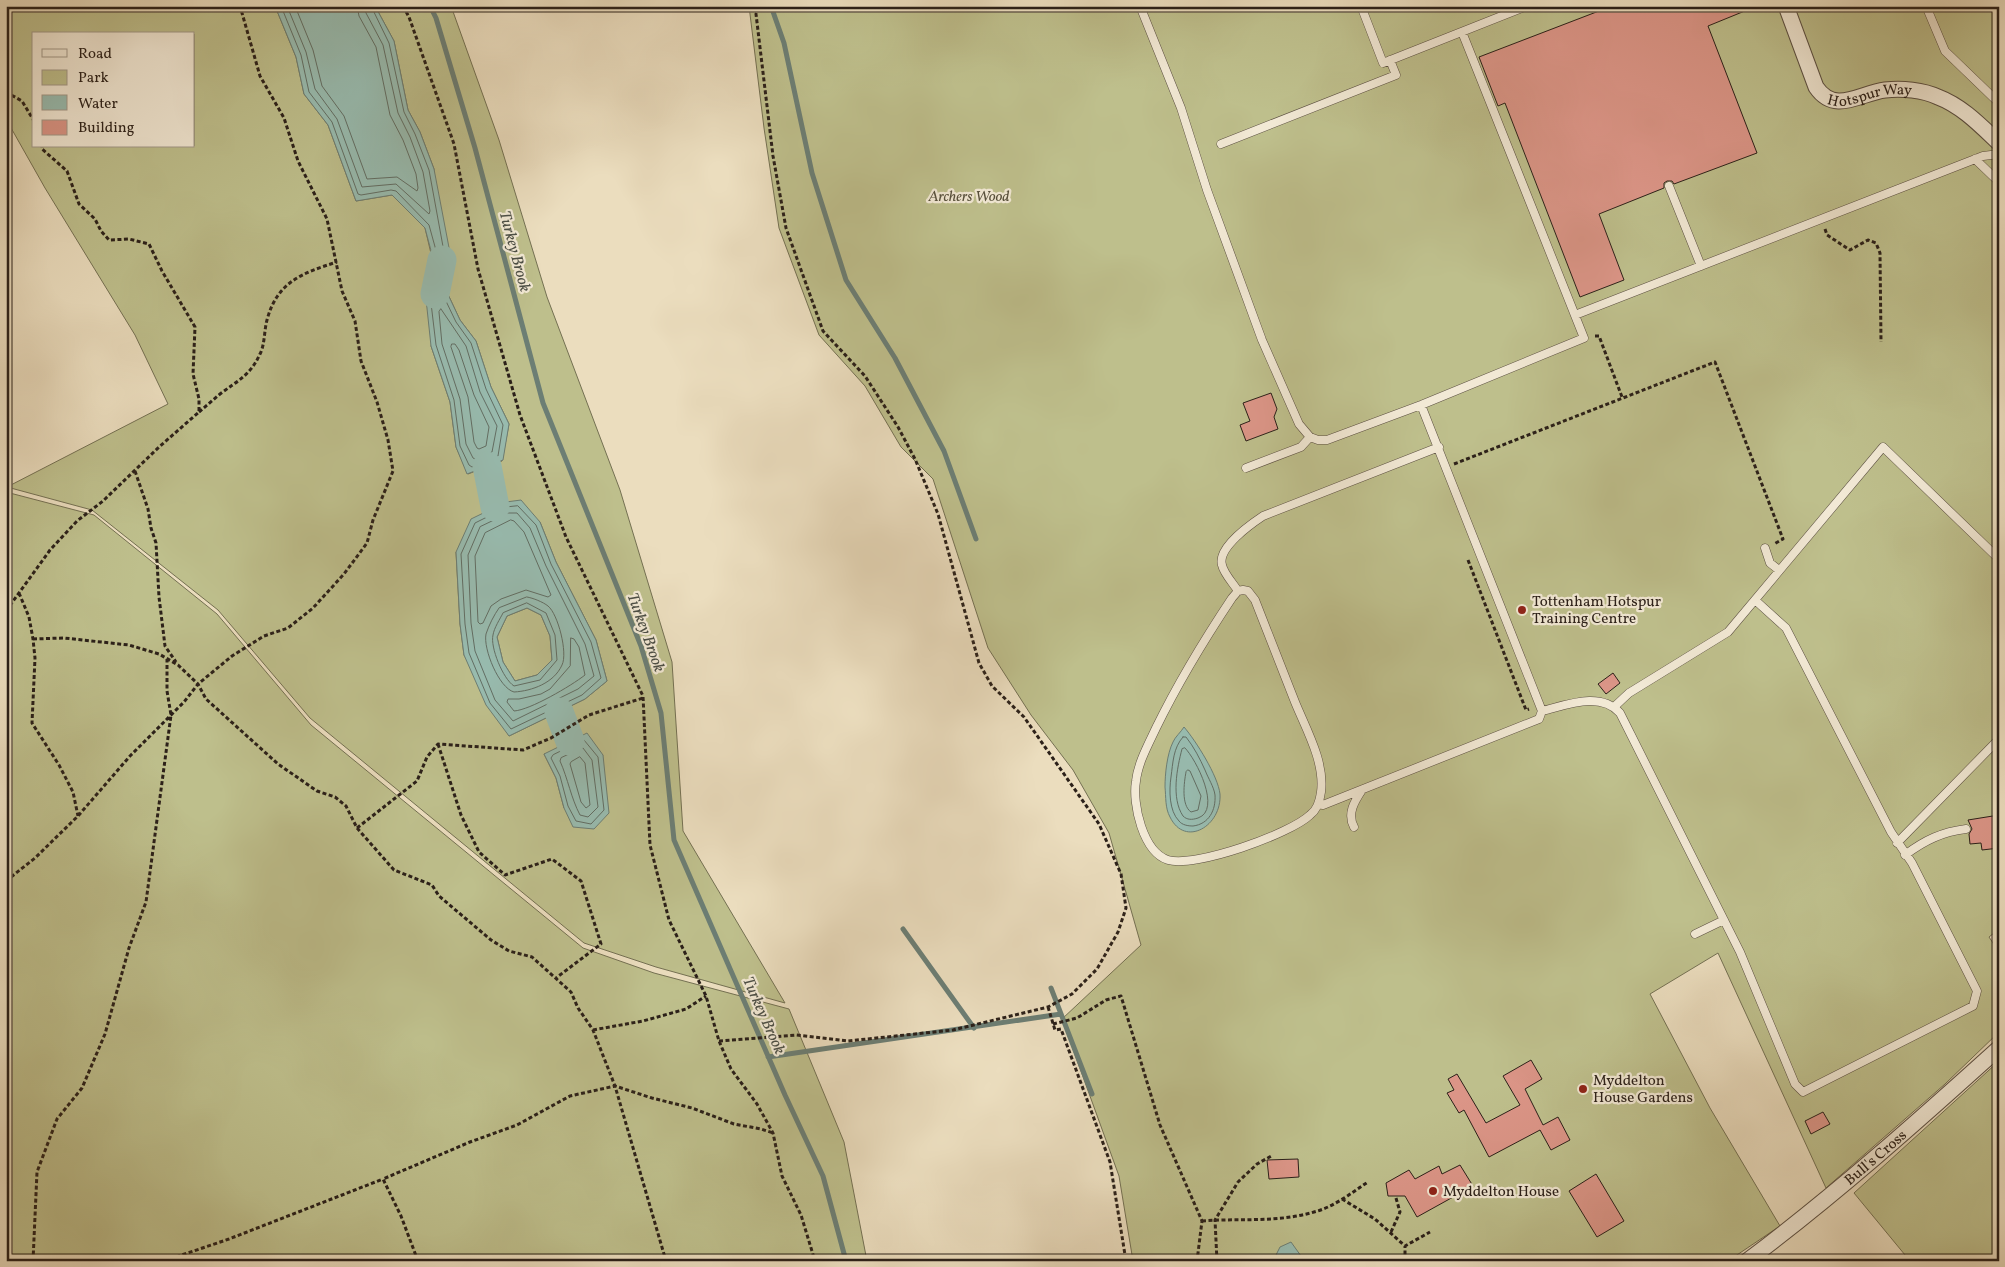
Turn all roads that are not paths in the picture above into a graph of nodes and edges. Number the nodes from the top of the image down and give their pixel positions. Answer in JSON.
{"nodes":[{"id":1,"x":1140,"y":6,"type":"edge"},
{"id":2,"x":1361,"y":6,"type":"edge"},
{"id":3,"x":1527,"y":6,"type":"edge"},
{"id":4,"x":1786,"y":6,"type":"edge"},
{"id":5,"x":1926,"y":6,"type":"edge"},
{"id":6,"x":1462,"y":32,"type":"junction"},
{"id":7,"x":1390,"y":60,"type":"junction"},
{"id":8,"x":1999,"y":103,"type":"edge"},
{"id":9,"x":1999,"y":143,"type":"edge"},
{"id":10,"x":1221,"y":144,"type":"dead end"},
{"id":11,"x":1999,"y":154,"type":"edge"},
{"id":12,"x":1975,"y":159,"type":"junction"},
{"id":13,"x":1999,"y":182,"type":"edge"},
{"id":14,"x":1669,"y":186,"type":"dead end"},
{"id":15,"x":1701,"y":266,"type":"junction"},
{"id":16,"x":1575,"y":315,"type":"junction"},
{"id":17,"x":1421,"y":405,"type":"junction"},
{"id":18,"x":1310,"y":437,"type":"junction"},
{"id":19,"x":1439,"y":447,"type":"junction"},
{"id":20,"x":1246,"y":468,"type":"dead end"},
{"id":21,"x":1765,"y":548,"type":"road end"},
{"id":22,"x":1999,"y":559,"type":"edge"},
{"id":23,"x":1779,"y":570,"type":"junction"},
{"id":24,"x":1238,"y":591,"type":"junction"},
{"id":25,"x":1755,"y":600,"type":"junction"},
{"id":26,"x":1614,"y":707,"type":"junction"},
{"id":27,"x":1540,"y":708,"type":"junction"},
{"id":28,"x":1999,"y":739,"type":"edge"},
{"id":29,"x":1362,"y":790,"type":"junction"},
{"id":30,"x":1318,"y":804,"type":"junction"},
{"id":31,"x":1354,"y":827,"type":"dead end"},
{"id":32,"x":1966,"y":829,"type":"dead end"},
{"id":33,"x":1897,"y":842,"type":"junction"},
{"id":34,"x":1905,"y":855,"type":"junction"},
{"id":35,"x":1724,"y":920,"type":"junction"},
{"id":36,"x":1695,"y":934,"type":"dead end"},
{"id":37,"x":1999,"y":1048,"type":"edge"},
{"id":38,"x":1747,"y":1261,"type":"edge"}],
"edges":[{"from":1,"to":18,"type":"lane"},
{"from":2,"to":7,"type":"lane"},
{"from":3,"to":6,"type":"lane"},
{"from":4,"to":9,"type":"street","name":"Hotspur Way"},
{"from":5,"to":8,"type":"lane"},
{"from":6,"to":7,"type":"lane"},
{"from":6,"to":16,"type":"lane"},
{"from":7,"to":10,"type":"lane"},
{"from":11,"to":12,"type":"lane"},
{"from":12,"to":13,"type":"lane"},
{"from":12,"to":15,"type":"lane"},
{"from":14,"to":15,"type":"lane"},
{"from":15,"to":16,"type":"lane"},
{"from":16,"to":17,"type":"lane"},
{"from":17,"to":18,"type":"lane"},
{"from":17,"to":19,"type":"lane"},
{"from":18,"to":20,"type":"lane"},
{"from":19,"to":24,"type":"lane"},
{"from":19,"to":27,"type":"lane"},
{"from":21,"to":23,"type":"lane"},
{"from":22,"to":23,"type":"lane"},
{"from":23,"to":25,"type":"lane"},
{"from":24,"to":30,"type":"lane"},
{"from":24,"to":30,"type":"lane"},
{"from":25,"to":26,"type":"lane"},
{"from":25,"to":33,"type":"lane"},
{"from":26,"to":27,"type":"lane"},
{"from":26,"to":35,"type":"lane"},
{"from":27,"to":29,"type":"lane"},
{"from":28,"to":33,"type":"lane"},
{"from":29,"to":30,"type":"lane"},
{"from":29,"to":31,"type":"lane"},
{"from":32,"to":34,"type":"lane"},
{"from":33,"to":34,"type":"lane"},
{"from":34,"to":35,"type":"lane"},
{"from":35,"to":36,"type":"lane"},
{"from":37,"to":38,"type":"street","name":"Bull's Cross"}]}
